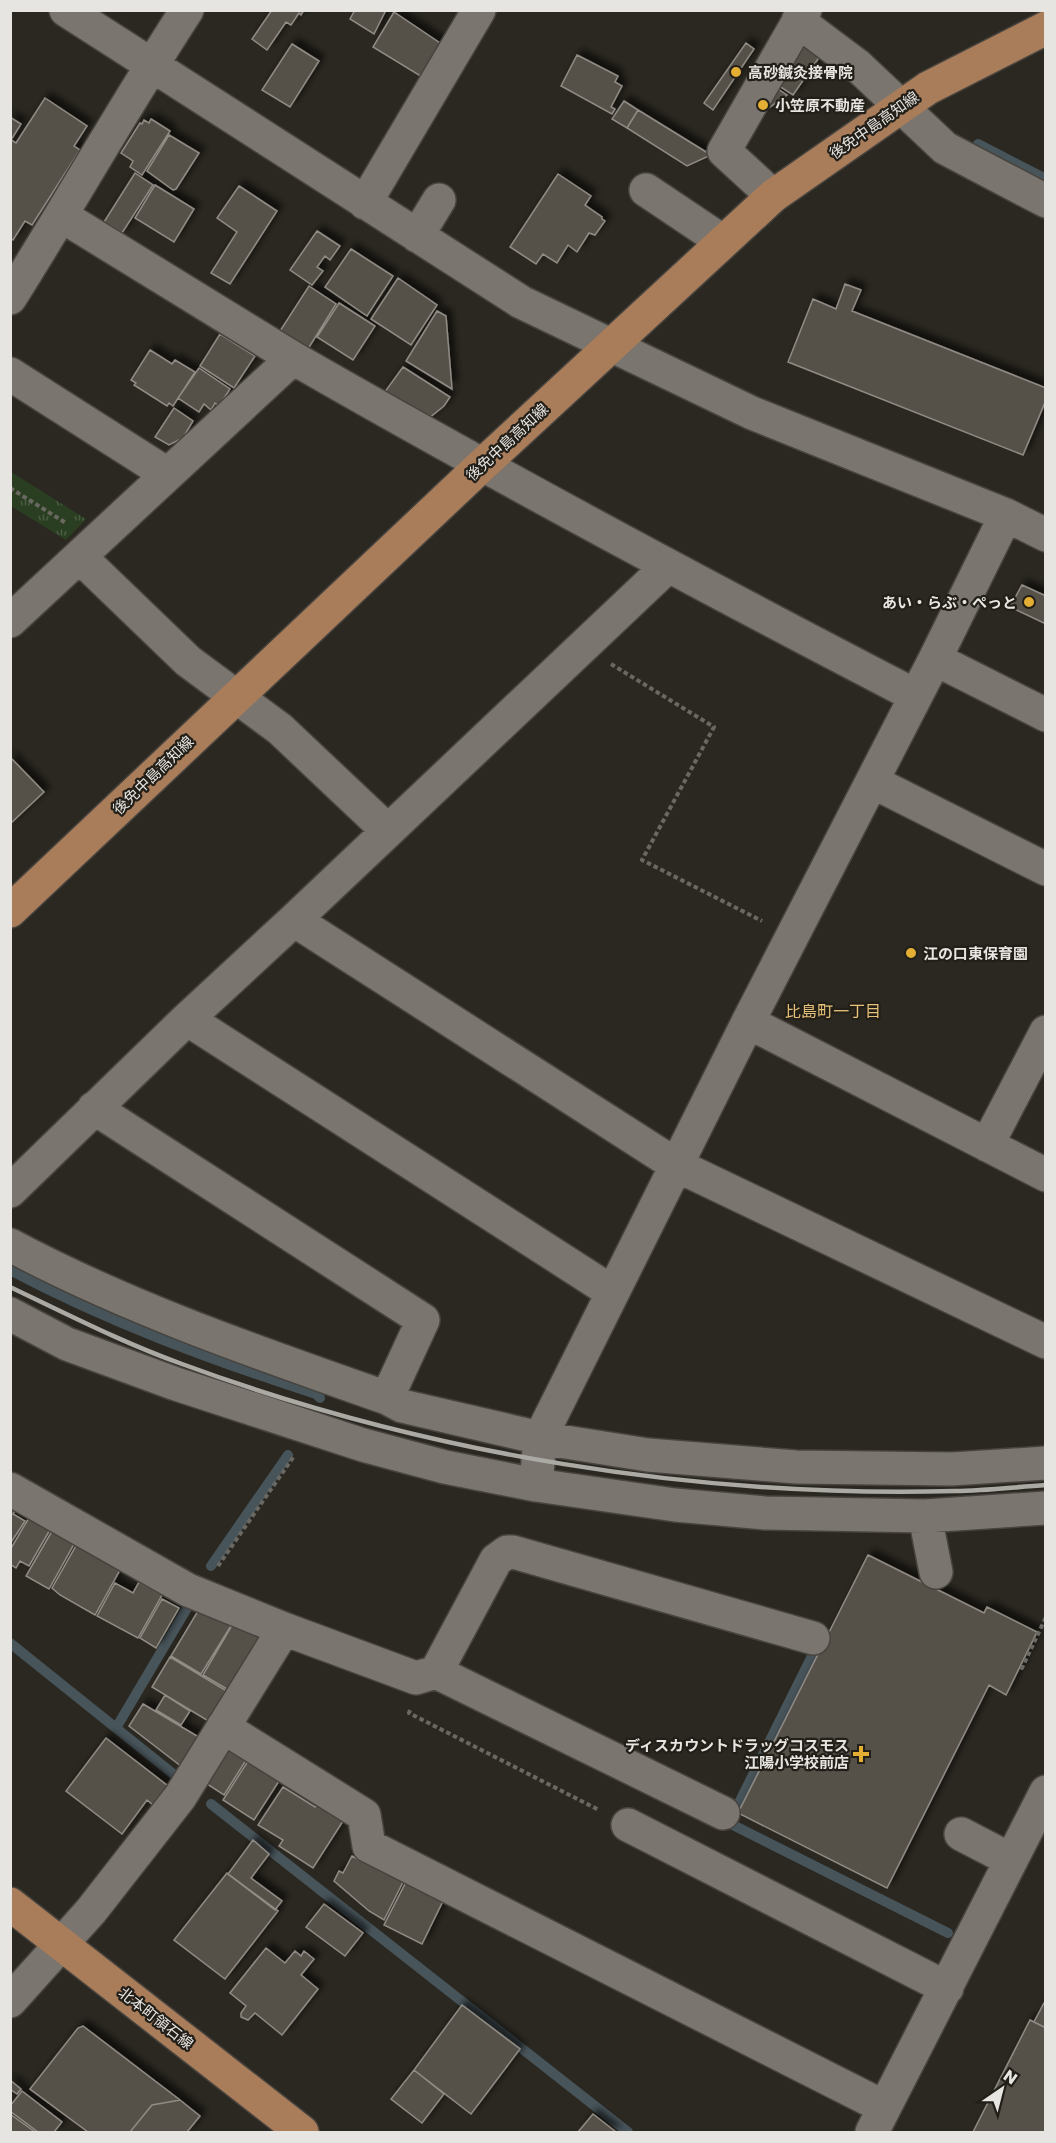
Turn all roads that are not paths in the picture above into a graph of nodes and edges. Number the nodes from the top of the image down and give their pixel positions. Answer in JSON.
{"nodes":[{"id":1,"x":66,"y":10,"type":"edge"},
{"id":2,"x":187,"y":10,"type":"edge"},
{"id":3,"x":479,"y":10,"type":"edge"},
{"id":4,"x":801,"y":16,"type":"edge"},
{"id":5,"x":1046,"y":28,"type":"edge"},
{"id":6,"x":151,"y":66,"type":"junction"},
{"id":7,"x":899,"y":107,"type":"junction"},
{"id":8,"x":646,"y":190,"type":"dead end"},
{"id":9,"x":773,"y":196,"type":"junction"},
{"id":10,"x":439,"y":200,"type":"dead end"},
{"id":11,"x":1046,"y":201,"type":"edge"},
{"id":12,"x":365,"y":203,"type":"junction"},
{"id":13,"x":62,"y":216,"type":"junction"},
{"id":14,"x":417,"y":236,"type":"junction"},
{"id":15,"x":722,"y":241,"type":"junction"},
{"id":16,"x":10,"y":298,"type":"edge"},
{"id":17,"x":610,"y":346,"type":"junction"},
{"id":18,"x":293,"y":358,"type":"junction"},
{"id":19,"x":10,"y":374,"type":"edge"},
{"id":20,"x":481,"y":466,"type":"junction"},
{"id":21,"x":167,"y":474,"type":"junction"},
{"id":22,"x":1006,"y":515,"type":"junction"},
{"id":23,"x":1046,"y":534,"type":"edge"},
{"id":24,"x":77,"y":542,"type":"junction"},
{"id":25,"x":667,"y":567,"type":"junction"},
{"id":26,"x":16,"y":608,"type":"edge"},
{"id":27,"x":935,"y":659,"type":"junction"},
{"id":28,"x":916,"y":696,"type":"junction"},
{"id":29,"x":236,"y":697,"type":"junction"},
{"id":30,"x":1046,"y":716,"type":"edge"},
{"id":31,"x":873,"y":782,"type":"junction"},
{"id":32,"x":388,"y":831,"type":"junction"},
{"id":33,"x":1046,"y":869,"type":"edge"},
{"id":34,"x":10,"y":911,"type":"edge"},
{"id":35,"x":294,"y":920,"type":"junction"},
{"id":36,"x":187,"y":1019,"type":"junction"},
{"id":37,"x":748,"y":1022,"type":"junction"},
{"id":38,"x":1046,"y":1032,"type":"edge"},
{"id":39,"x":94,"y":1108,"type":"junction"},
{"id":40,"x":987,"y":1145,"type":"junction"},
{"id":41,"x":676,"y":1165,"type":"junction"},
{"id":42,"x":1046,"y":1175,"type":"edge"},
{"id":43,"x":10,"y":1191,"type":"edge"},
{"id":44,"x":10,"y":1245,"type":"edge"},
{"id":45,"x":612,"y":1292,"type":"junction"},
{"id":46,"x":10,"y":1314,"type":"edge"},
{"id":47,"x":1046,"y":1342,"type":"edge"},
{"id":48,"x":387,"y":1398,"type":"junction"},
{"id":49,"x":540,"y":1438,"type":"junction"},
{"id":50,"x":1046,"y":1463,"type":"edge"},
{"id":51,"x":536,"y":1485,"type":"junction"},
{"id":52,"x":10,"y":1489,"type":"edge"},
{"id":53,"x":1046,"y":1508,"type":"edge"},
{"id":54,"x":925,"y":1516,"type":"junction"},
{"id":55,"x":936,"y":1572,"type":"dead end"},
{"id":56,"x":284,"y":1629,"type":"junction"},
{"id":57,"x":813,"y":1638,"type":"dead end"},
{"id":58,"x":426,"y":1675,"type":"junction"},
{"id":59,"x":222,"y":1727,"type":"junction"},
{"id":60,"x":1046,"y":1792,"type":"edge"},
{"id":61,"x":723,"y":1813,"type":"dead end"},
{"id":62,"x":628,"y":1825,"type":"road end"},
{"id":63,"x":961,"y":1834,"type":"dead end"},
{"id":64,"x":1011,"y":1860,"type":"junction"},
{"id":65,"x":10,"y":1904,"type":"edge"},
{"id":66,"x":60,"y":1944,"type":"junction"},
{"id":67,"x":946,"y":1988,"type":"junction"},
{"id":68,"x":10,"y":2001,"type":"edge"},
{"id":69,"x":878,"y":2120,"type":"edge"},
{"id":70,"x":302,"y":2133,"type":"edge"}],
"edges":[{"from":1,"to":6,"type":"street"},
{"from":2,"to":6,"type":"street"},
{"from":3,"to":12,"type":"street"},
{"from":4,"to":7,"type":"street"},
{"from":4,"to":9,"type":"street"},
{"from":5,"to":7,"type":"main road","name":"後免中島高知線"},
{"from":6,"to":12,"type":"street"},
{"from":6,"to":13,"type":"street"},
{"from":7,"to":9,"type":"main road","name":"後免中島高知線"},
{"from":7,"to":11,"type":"street"},
{"from":8,"to":15,"type":"street"},
{"from":9,"to":15,"type":"main road","name":"後免中島高知線"},
{"from":10,"to":14,"type":"street"},
{"from":12,"to":14,"type":"street"},
{"from":13,"to":16,"type":"street"},
{"from":13,"to":18,"type":"street"},
{"from":14,"to":17,"type":"street"},
{"from":15,"to":17,"type":"main road","name":"後免中島高知線"},
{"from":17,"to":20,"type":"main road","name":"後免中島高知線"},
{"from":17,"to":22,"type":"street"},
{"from":18,"to":20,"type":"street"},
{"from":18,"to":21,"type":"street"},
{"from":19,"to":21,"type":"street"},
{"from":20,"to":25,"type":"street"},
{"from":20,"to":29,"type":"main road","name":"後免中島高知線"},
{"from":21,"to":24,"type":"street"},
{"from":22,"to":23,"type":"street"},
{"from":22,"to":27,"type":"street"},
{"from":24,"to":26,"type":"street"},
{"from":24,"to":29,"type":"street"},
{"from":25,"to":28,"type":"street"},
{"from":25,"to":32,"type":"street"},
{"from":27,"to":28,"type":"street"},
{"from":27,"to":30,"type":"street"},
{"from":28,"to":31,"type":"street"},
{"from":29,"to":32,"type":"street"},
{"from":29,"to":34,"type":"main road","name":"後免中島高知線"},
{"from":31,"to":33,"type":"street"},
{"from":31,"to":37,"type":"street"},
{"from":32,"to":35,"type":"street"},
{"from":35,"to":36,"type":"street"},
{"from":35,"to":41,"type":"street"},
{"from":36,"to":39,"type":"street"},
{"from":36,"to":45,"type":"street"},
{"from":37,"to":40,"type":"street"},
{"from":37,"to":41,"type":"street"},
{"from":38,"to":40,"type":"street"},
{"from":39,"to":43,"type":"street"},
{"from":39,"to":48,"type":"street"},
{"from":40,"to":42,"type":"street"},
{"from":41,"to":45,"type":"street"},
{"from":41,"to":47,"type":"street"},
{"from":44,"to":48,"type":"street"},
{"from":45,"to":49,"type":"street"},
{"from":46,"to":51,"type":"street"},
{"from":48,"to":49,"type":"street"},
{"from":49,"to":50,"type":"street"},
{"from":49,"to":51,"type":"street"},
{"from":51,"to":54,"type":"street"},
{"from":52,"to":56,"type":"street"},
{"from":53,"to":54,"type":"street"},
{"from":54,"to":55,"type":"street"},
{"from":56,"to":58,"type":"street"},
{"from":56,"to":59,"type":"street"},
{"from":57,"to":58,"type":"street"},
{"from":58,"to":61,"type":"street"},
{"from":59,"to":66,"type":"street"},
{"from":59,"to":69,"type":"street"},
{"from":60,"to":64,"type":"street"},
{"from":62,"to":67,"type":"street"},
{"from":63,"to":64,"type":"street"},
{"from":64,"to":67,"type":"street"},
{"from":65,"to":66,"type":"main road","name":"北本町領石線"},
{"from":66,"to":68,"type":"street"},
{"from":66,"to":70,"type":"main road","name":"北本町領石線"},
{"from":67,"to":69,"type":"street"}]}
